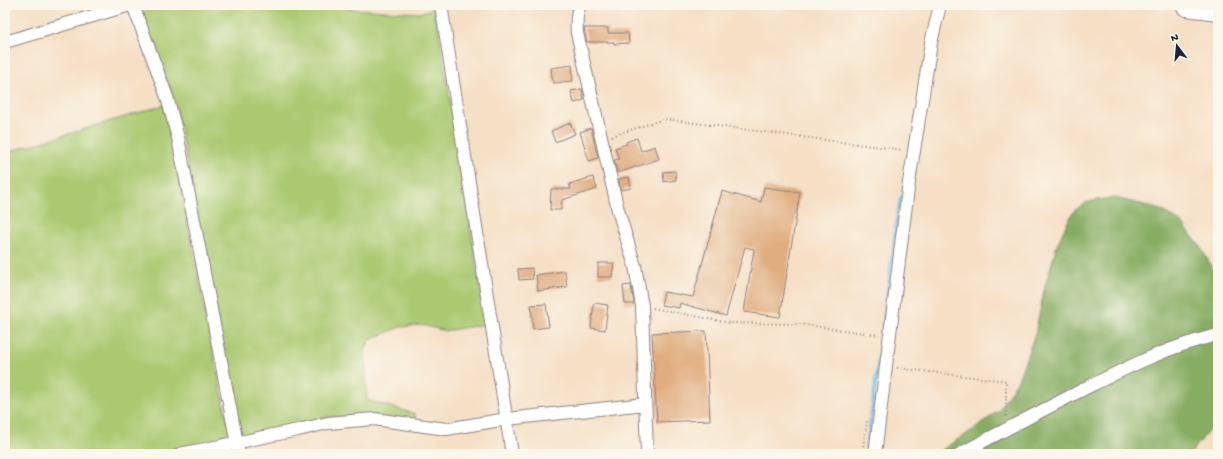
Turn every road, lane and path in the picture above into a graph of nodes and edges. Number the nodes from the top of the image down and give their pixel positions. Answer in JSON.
{"nodes":[{"id":1,"x":130,"y":5,"type":"edge"},
{"id":2,"x":133,"y":5,"type":"edge"},
{"id":3,"x":441,"y":5,"type":"edge"},
{"id":4,"x":580,"y":5,"type":"edge"},
{"id":5,"x":940,"y":5,"type":"edge"},
{"id":6,"x":1187,"y":5,"type":"edge"},
{"id":7,"x":1218,"y":10,"type":"edge"},
{"id":8,"x":5,"y":42,"type":"edge"},
{"id":9,"x":601,"y":139,"type":"junction"},
{"id":10,"x":906,"y":153,"type":"junction"},
{"id":11,"x":642,"y":306,"type":"junction"},
{"id":12,"x":879,"y":335,"type":"dead end"},
{"id":13,"x":1218,"y":335,"type":"edge"},
{"id":14,"x":886,"y":366,"type":"junction"},
{"id":15,"x":645,"y":404,"type":"junction"},
{"id":16,"x":507,"y":419,"type":"junction"},
{"id":17,"x":1005,"y":429,"type":"junction"},
{"id":18,"x":238,"y":448,"type":"edge"},
{"id":19,"x":180,"y":454,"type":"edge"},
{"id":20,"x":512,"y":454,"type":"edge"},
{"id":21,"x":647,"y":454,"type":"edge"},
{"id":22,"x":875,"y":454,"type":"edge"},
{"id":23,"x":960,"y":454,"type":"edge"}],
"edges":[{"from":1,"to":8,"type":"street"},
{"from":2,"to":18,"type":"street"},
{"from":3,"to":16,"type":"street"},
{"from":4,"to":9,"type":"street"},
{"from":5,"to":10,"type":"street"},
{"from":6,"to":7,"type":"highway"},
{"from":9,"to":10,"type":"path"},
{"from":9,"to":11,"type":"street"},
{"from":10,"to":14,"type":"street"},
{"from":11,"to":12,"type":"path"},
{"from":11,"to":15,"type":"street"},
{"from":13,"to":17,"type":"street"},
{"from":14,"to":17,"type":"path"},
{"from":14,"to":22,"type":"street"},
{"from":15,"to":16,"type":"street"},
{"from":15,"to":21,"type":"street"},
{"from":16,"to":18,"type":"street"},
{"from":16,"to":20,"type":"street"},
{"from":17,"to":23,"type":"street"},
{"from":18,"to":19,"type":"street"}]}
